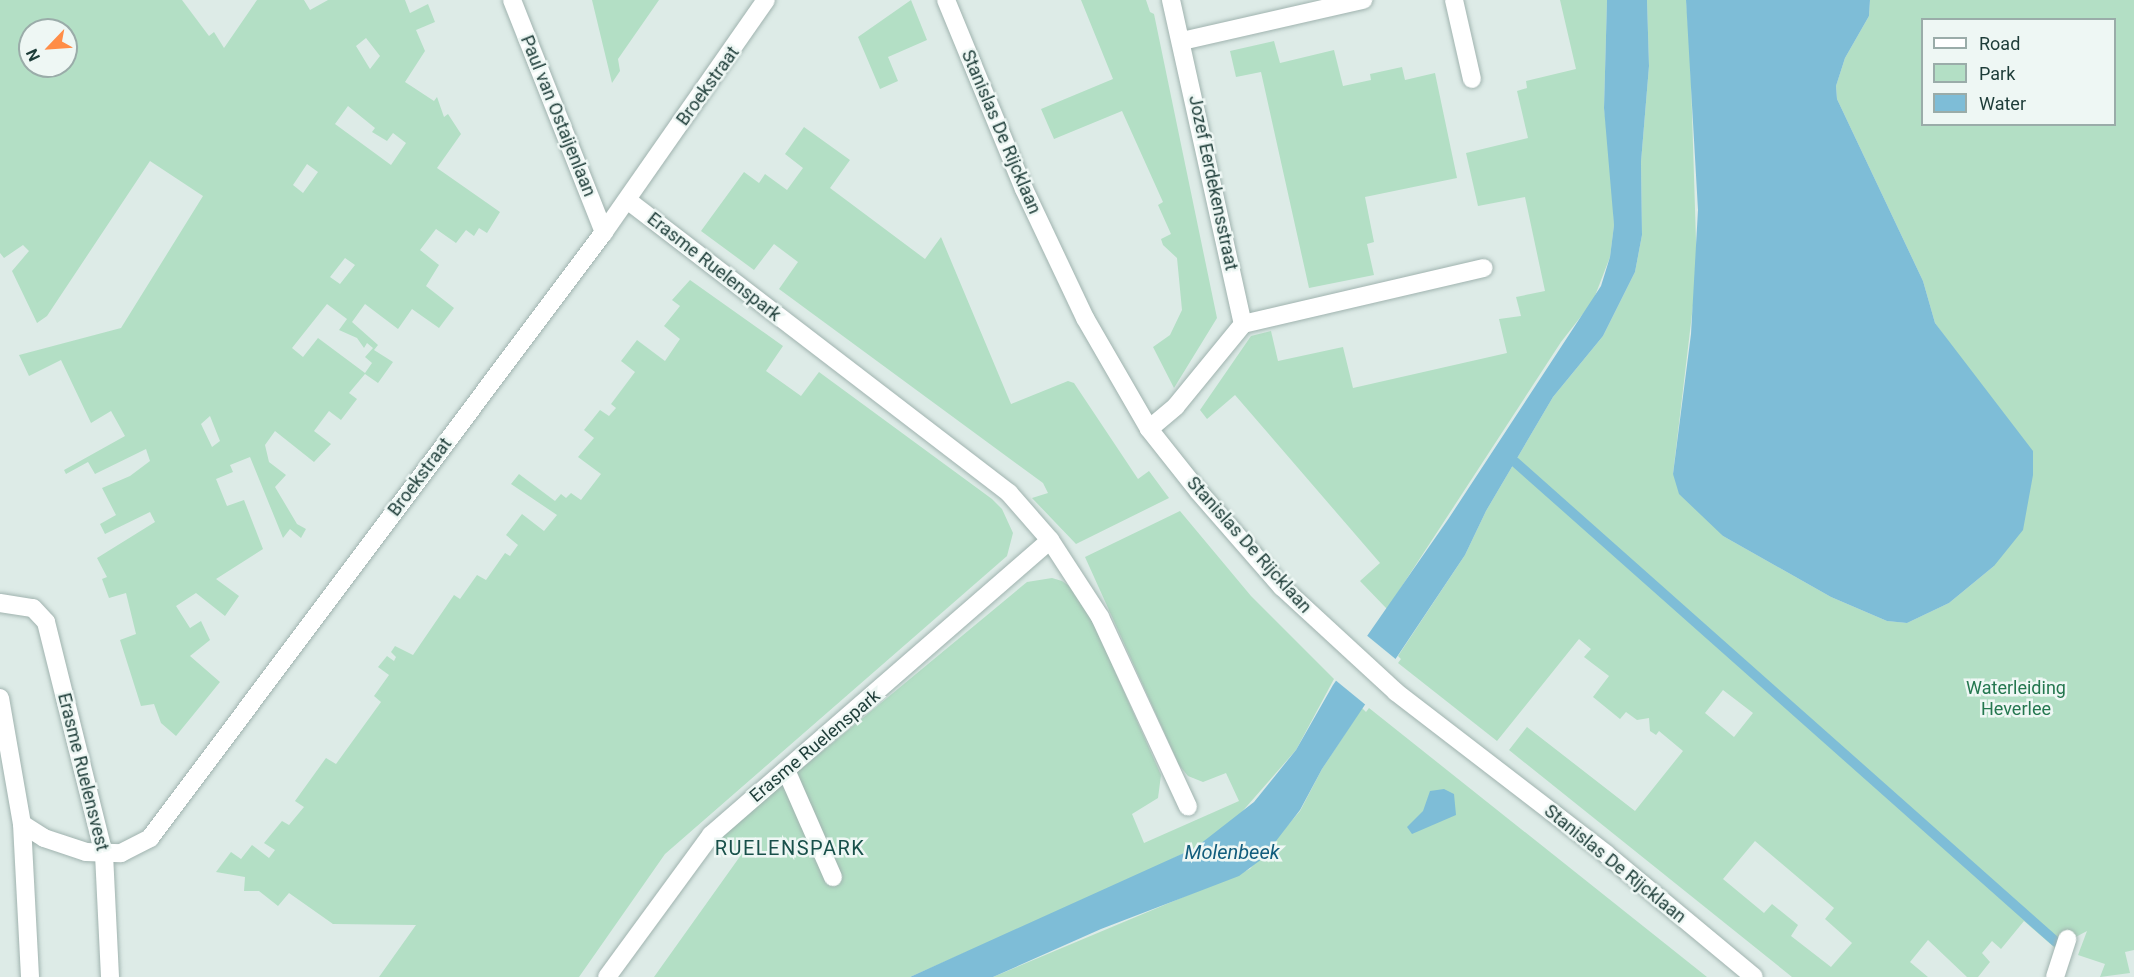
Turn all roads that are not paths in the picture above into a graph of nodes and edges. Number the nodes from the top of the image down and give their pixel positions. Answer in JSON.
{"nodes":[{"id":1,"x":512,"y":0,"type":"edge"},
{"id":2,"x":766,"y":0,"type":"edge"},
{"id":3,"x":945,"y":0,"type":"edge"},
{"id":4,"x":1171,"y":0,"type":"edge"},
{"id":5,"x":1363,"y":0,"type":"edge"},
{"id":6,"x":1454,"y":0,"type":"edge"},
{"id":7,"x":1182,"y":41,"type":"junction"},
{"id":8,"x":1472,"y":79,"type":"dead end"},
{"id":9,"x":627,"y":200,"type":"junction"},
{"id":10,"x":603,"y":232,"type":"junction"},
{"id":11,"x":1484,"y":268,"type":"dead end"},
{"id":12,"x":1243,"y":324,"type":"junction"},
{"id":13,"x":1149,"y":429,"type":"junction"},
{"id":14,"x":1050,"y":540,"type":"junction"},
{"id":15,"x":0,"y":603,"type":"edge"},
{"id":16,"x":0,"y":698,"type":"edge"},
{"id":17,"x":786,"y":770,"type":"junction"},
{"id":18,"x":1188,"y":807,"type":"dead end"},
{"id":19,"x":22,"y":824,"type":"junction"},
{"id":20,"x":104,"y":854,"type":"junction"},
{"id":21,"x":833,"y":877,"type":"dead end"},
{"id":22,"x":2067,"y":939,"type":"dead end"},
{"id":23,"x":30,"y":977,"type":"edge"},
{"id":24,"x":110,"y":977,"type":"edge"},
{"id":25,"x":607,"y":977,"type":"edge"},
{"id":26,"x":1754,"y":977,"type":"edge"},
{"id":27,"x":2055,"y":977,"type":"edge"}],
"edges":[{"from":1,"to":10,"type":"street","name":"Paul van Ostaijenlaan"},
{"from":2,"to":9,"type":"street","name":"Broekstraat"},
{"from":3,"to":13,"type":"street","name":"Stanislas De Rijcklaan"},
{"from":4,"to":7,"type":"street","name":"Jozef Eerdekensstraat"},
{"from":5,"to":7,"type":"street"},
{"from":6,"to":8,"type":"street"},
{"from":7,"to":12,"type":"street","name":"Jozef Eerdekensstraat"},
{"from":9,"to":10,"type":"street","name":"Broekstraat"},
{"from":9,"to":14,"type":"street","name":"Erasme Ruelenspark"},
{"from":10,"to":20,"type":"street","name":"Broekstraat"},
{"from":11,"to":12,"type":"street"},
{"from":12,"to":13,"type":"street"},
{"from":13,"to":26,"type":"street","name":"Stanislas De Rijcklaan"},
{"from":14,"to":17,"type":"street","name":"Erasme Ruelenspark"},
{"from":14,"to":18,"type":"street","name":"Erasme Ruelenspark"},
{"from":15,"to":20,"type":"street","name":"Erasme Ruelensvest"},
{"from":16,"to":19,"type":"street"},
{"from":17,"to":21,"type":"street"},
{"from":17,"to":25,"type":"street","name":"Erasme Ruelenspark"},
{"from":19,"to":20,"type":"street","name":"Broekstraat"},
{"from":19,"to":23,"type":"street"},
{"from":20,"to":24,"type":"street","name":"Erasme Ruelensvest"},
{"from":22,"to":27,"type":"street"}]}
